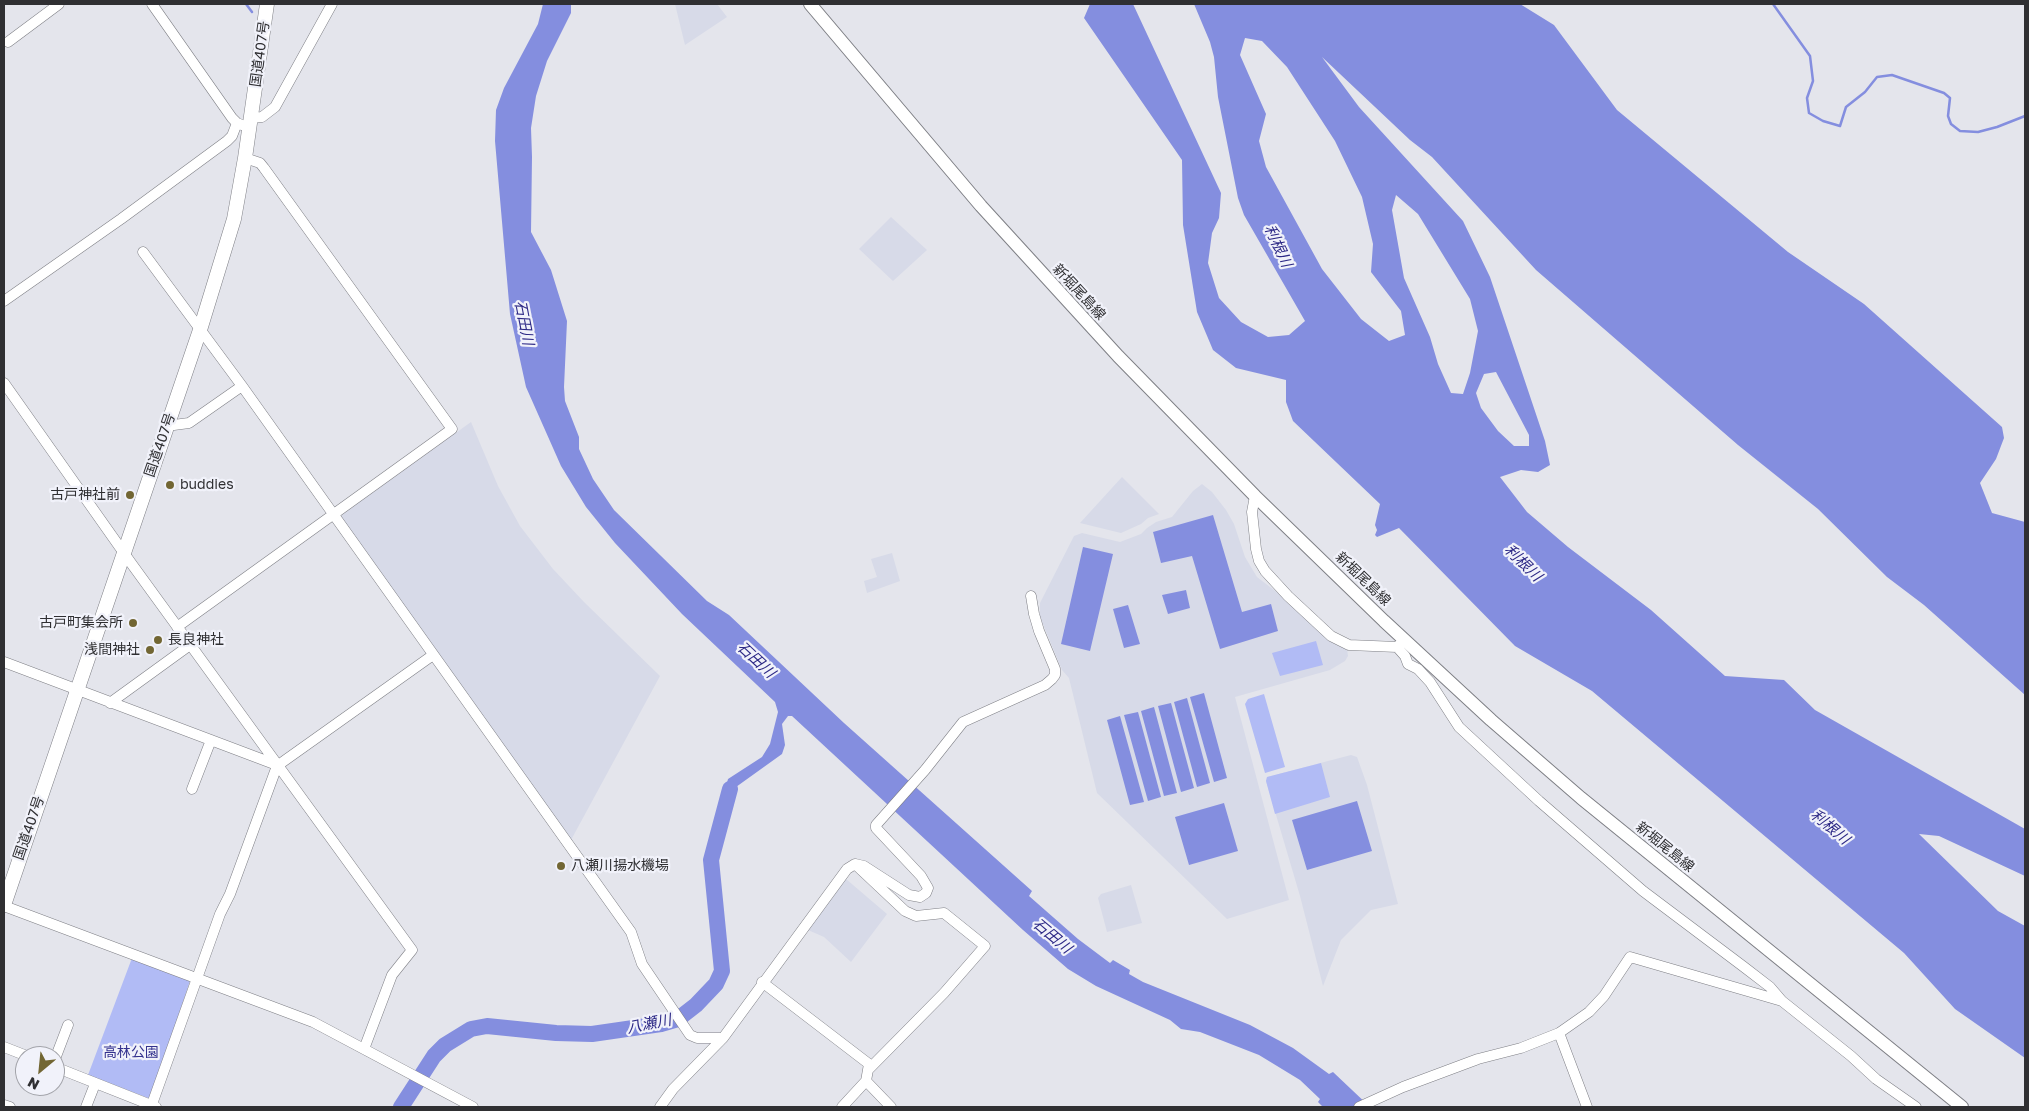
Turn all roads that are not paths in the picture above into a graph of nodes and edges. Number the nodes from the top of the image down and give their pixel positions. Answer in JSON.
{"nodes":[{"id":1,"x":59,"y":4,"type":"edge"},
{"id":2,"x":152,"y":4,"type":"edge"},
{"id":3,"x":267,"y":4,"type":"edge"},
{"id":4,"x":332,"y":4,"type":"edge"},
{"id":5,"x":810,"y":4,"type":"edge"},
{"id":6,"x":8,"y":42,"type":"dead end"},
{"id":7,"x":246,"y":123,"type":"junction"},
{"id":8,"x":245,"y":158,"type":"junction"},
{"id":9,"x":143,"y":252,"type":"dead end"},
{"id":10,"x":4,"y":301,"type":"edge"},
{"id":11,"x":200,"y":330,"type":"junction"},
{"id":12,"x":4,"y":383,"type":"edge"},
{"id":13,"x":242,"y":386,"type":"junction"},
{"id":14,"x":166,"y":426,"type":"junction"},
{"id":15,"x":1255,"y":496,"type":"junction"},
{"id":16,"x":333,"y":514,"type":"junction"},
{"id":17,"x":123,"y":551,"type":"junction"},
{"id":18,"x":1031,"y":596,"type":"dead end"},
{"id":19,"x":177,"y":627,"type":"junction"},
{"id":20,"x":1401,"y":643,"type":"junction"},
{"id":21,"x":190,"y":645,"type":"junction"},
{"id":22,"x":433,"y":655,"type":"junction"},
{"id":23,"x":4,"y":662,"type":"edge"},
{"id":24,"x":77,"y":689,"type":"junction"},
{"id":25,"x":110,"y":703,"type":"junction"},
{"id":26,"x":211,"y":740,"type":"junction"},
{"id":27,"x":278,"y":766,"type":"junction"},
{"id":28,"x":192,"y":789,"type":"dead end"},
{"id":29,"x":855,"y":864,"type":"junction"},
{"id":30,"x":4,"y":905,"type":"edge"},
{"id":31,"x":196,"y":979,"type":"junction"},
{"id":32,"x":762,"y":982,"type":"junction"},
{"id":33,"x":1782,"y":1001,"type":"junction"},
{"id":34,"x":68,"y":1026,"type":"dead end"},
{"id":35,"x":1559,"y":1033,"type":"junction"},
{"id":36,"x":723,"y":1038,"type":"junction"},
{"id":37,"x":60,"y":1046,"type":"edge"},
{"id":38,"x":364,"y":1049,"type":"junction"},
{"id":39,"x":868,"y":1070,"type":"junction"},
{"id":40,"x":65,"y":1071,"type":"edge"},
{"id":41,"x":866,"y":1082,"type":"junction"},
{"id":42,"x":95,"y":1084,"type":"junction"},
{"id":43,"x":4,"y":1105,"type":"edge"},
{"id":44,"x":10,"y":1107,"type":"edge"},
{"id":45,"x":86,"y":1107,"type":"edge"},
{"id":46,"x":153,"y":1107,"type":"edge"},
{"id":47,"x":473,"y":1107,"type":"edge"},
{"id":48,"x":660,"y":1107,"type":"edge"},
{"id":49,"x":842,"y":1107,"type":"edge"},
{"id":50,"x":891,"y":1107,"type":"edge"},
{"id":51,"x":1359,"y":1107,"type":"edge"},
{"id":52,"x":1587,"y":1107,"type":"edge"},
{"id":53,"x":1916,"y":1107,"type":"edge"},
{"id":54,"x":1962,"y":1107,"type":"edge"}],
"edges":[{"from":1,"to":6,"type":"street"},
{"from":2,"to":7,"type":"street"},
{"from":3,"to":7,"type":"highway","name":"国道407号"},
{"from":4,"to":7,"type":"street"},
{"from":5,"to":15,"type":"main road","name":"新堀尾島線"},
{"from":7,"to":8,"type":"highway","name":"国道407号"},
{"from":7,"to":10,"type":"street"},
{"from":8,"to":11,"type":"highway","name":"国道407号"},
{"from":8,"to":16,"type":"street"},
{"from":9,"to":11,"type":"street"},
{"from":11,"to":13,"type":"street"},
{"from":11,"to":14,"type":"highway","name":"国道407号"},
{"from":12,"to":17,"type":"street"},
{"from":13,"to":14,"type":"street"},
{"from":13,"to":16,"type":"street"},
{"from":14,"to":17,"type":"highway","name":"国道407号"},
{"from":15,"to":20,"type":"main road","name":"新堀尾島線"},
{"from":15,"to":20,"type":"street"},
{"from":16,"to":19,"type":"street"},
{"from":16,"to":22,"type":"street"},
{"from":17,"to":19,"type":"street"},
{"from":17,"to":24,"type":"highway","name":"国道407号"},
{"from":18,"to":29,"type":"street"},
{"from":19,"to":21,"type":"street"},
{"from":20,"to":33,"type":"street"},
{"from":20,"to":54,"type":"main road","name":"新堀尾島線"},
{"from":21,"to":25,"type":"street"},
{"from":21,"to":27,"type":"street"},
{"from":22,"to":27,"type":"street"},
{"from":22,"to":36,"type":"street"},
{"from":23,"to":24,"type":"street"},
{"from":24,"to":25,"type":"street"},
{"from":24,"to":30,"type":"highway","name":"国道407号"},
{"from":25,"to":26,"type":"street"},
{"from":26,"to":27,"type":"street"},
{"from":26,"to":28,"type":"street"},
{"from":27,"to":31,"type":"street"},
{"from":27,"to":38,"type":"street"},
{"from":29,"to":32,"type":"street"},
{"from":29,"to":39,"type":"street"},
{"from":30,"to":31,"type":"street"},
{"from":31,"to":38,"type":"street"},
{"from":31,"to":46,"type":"street"},
{"from":32,"to":36,"type":"street"},
{"from":32,"to":39,"type":"street"},
{"from":33,"to":35,"type":"street"},
{"from":33,"to":53,"type":"street"},
{"from":34,"to":37,"type":"street"},
{"from":35,"to":51,"type":"street"},
{"from":35,"to":52,"type":"street"},
{"from":36,"to":48,"type":"street"},
{"from":38,"to":47,"type":"street"},
{"from":39,"to":41,"type":"street"},
{"from":40,"to":42,"type":"street"},
{"from":41,"to":49,"type":"street"},
{"from":41,"to":50,"type":"street"},
{"from":42,"to":45,"type":"street"},
{"from":42,"to":46,"type":"street"},
{"from":43,"to":44,"type":"street"}]}
